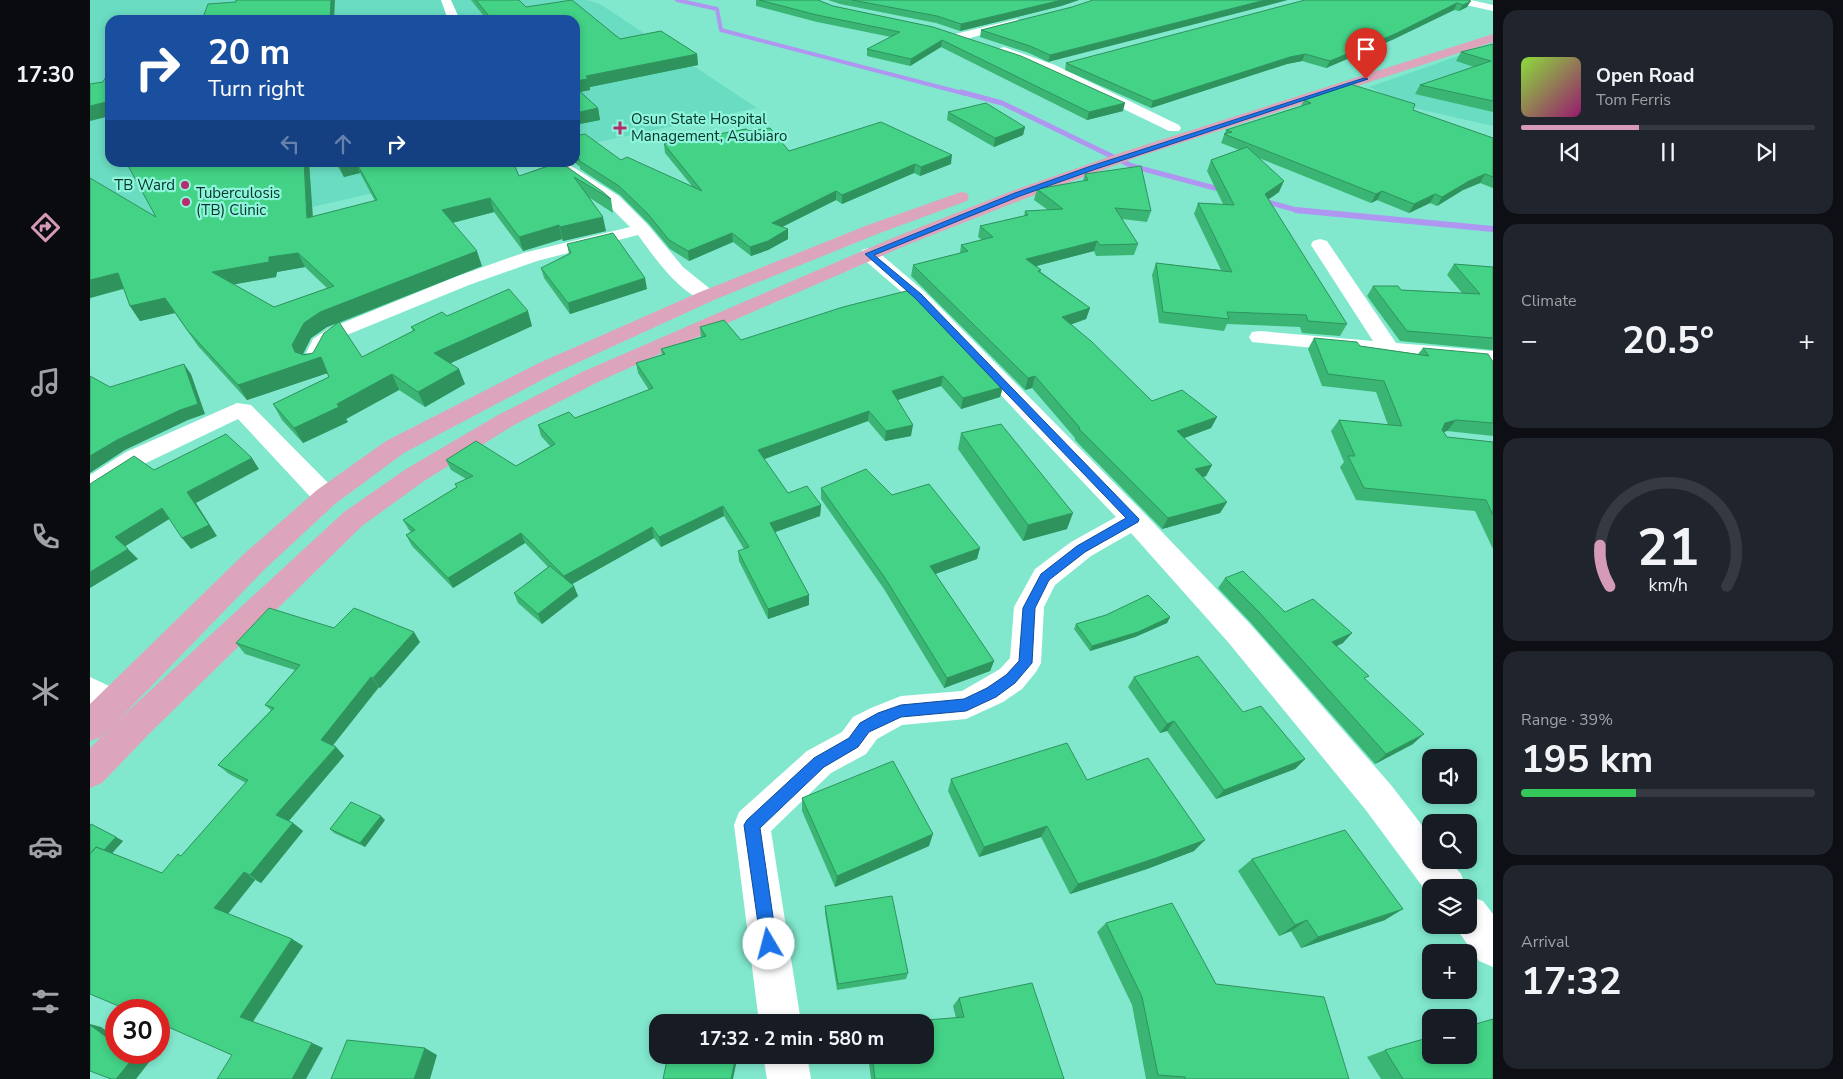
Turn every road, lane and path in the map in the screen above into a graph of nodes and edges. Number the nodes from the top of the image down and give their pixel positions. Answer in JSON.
{"nodes":[{"id":1,"x":446,"y":0,"type":"edge"},
{"id":2,"x":1456,"y":0,"type":"edge"},
{"id":3,"x":1493,"y":8,"type":"edge"},
{"id":4,"x":452,"y":15,"type":"edge"},
{"id":5,"x":1030,"y":19,"type":"edge"},
{"id":6,"x":1493,"y":26,"type":"edge"},
{"id":7,"x":944,"y":32,"type":"edge"},
{"id":8,"x":960,"y":37,"type":"junction"},
{"id":9,"x":1493,"y":38,"type":"edge"},
{"id":10,"x":1067,"y":63,"type":"edge"},
{"id":11,"x":1050,"y":68,"type":"junction"},
{"id":12,"x":1174,"y":128,"type":"junction"},
{"id":13,"x":1083,"y":163,"type":"junction"},
{"id":14,"x":562,"y":167,"type":"edge"},
{"id":15,"x":642,"y":229,"type":"junction"},
{"id":16,"x":1320,"y":245,"type":"dead end"},
{"id":17,"x":869,"y":254,"type":"junction"},
{"id":18,"x":707,"y":296,"type":"junction"},
{"id":19,"x":1260,"y":337,"type":"dead end"},
{"id":20,"x":1389,"y":348,"type":"junction"},
{"id":21,"x":1493,"y":358,"type":"edge"},
{"id":22,"x":313,"y":360,"type":"edge"},
{"id":23,"x":90,"y":486,"type":"edge"},
{"id":24,"x":326,"y":497,"type":"junction"},
{"id":25,"x":1134,"y":519,"type":"junction"},
{"id":26,"x":102,"y":697,"type":"edge"},
{"id":27,"x":90,"y":726,"type":"edge"},
{"id":28,"x":90,"y":772,"type":"edge"},
{"id":29,"x":1441,"y":879,"type":"edge"},
{"id":30,"x":1477,"y":926,"type":"edge"},
{"id":31,"x":1493,"y":947,"type":"edge"},
{"id":32,"x":779,"y":1014,"type":"edge"},
{"id":33,"x":786,"y":1064,"type":"edge"},
{"id":34,"x":789,"y":1079,"type":"edge"}],
"edges":[{"from":1,"to":4,"type":"street"},
{"from":2,"to":3,"type":"street"},
{"from":5,"to":8,"type":"street"},
{"from":6,"to":12,"type":"main road"},
{"from":7,"to":8,"type":"street"},
{"from":8,"to":11,"type":"street"},
{"from":9,"to":13,"type":"main road"},
{"from":10,"to":11,"type":"street"},
{"from":11,"to":12,"type":"street"},
{"from":12,"to":13,"type":"main road"},
{"from":13,"to":17,"type":"main road"},
{"from":13,"to":18,"type":"main road"},
{"from":14,"to":15,"type":"street"},
{"from":15,"to":18,"type":"street"},
{"from":15,"to":22,"type":"street"},
{"from":16,"to":20,"type":"street"},
{"from":17,"to":25,"type":"street"},
{"from":17,"to":28,"type":"main road"},
{"from":18,"to":24,"type":"main road"},
{"from":19,"to":20,"type":"street"},
{"from":20,"to":21,"type":"street"},
{"from":23,"to":24,"type":"street"},
{"from":24,"to":26,"type":"main road"},
{"from":25,"to":29,"type":"street"},
{"from":25,"to":32,"type":"street"},
{"from":26,"to":27,"type":"main road"},
{"from":30,"to":31,"type":"street"},
{"from":33,"to":34,"type":"street"}]}
